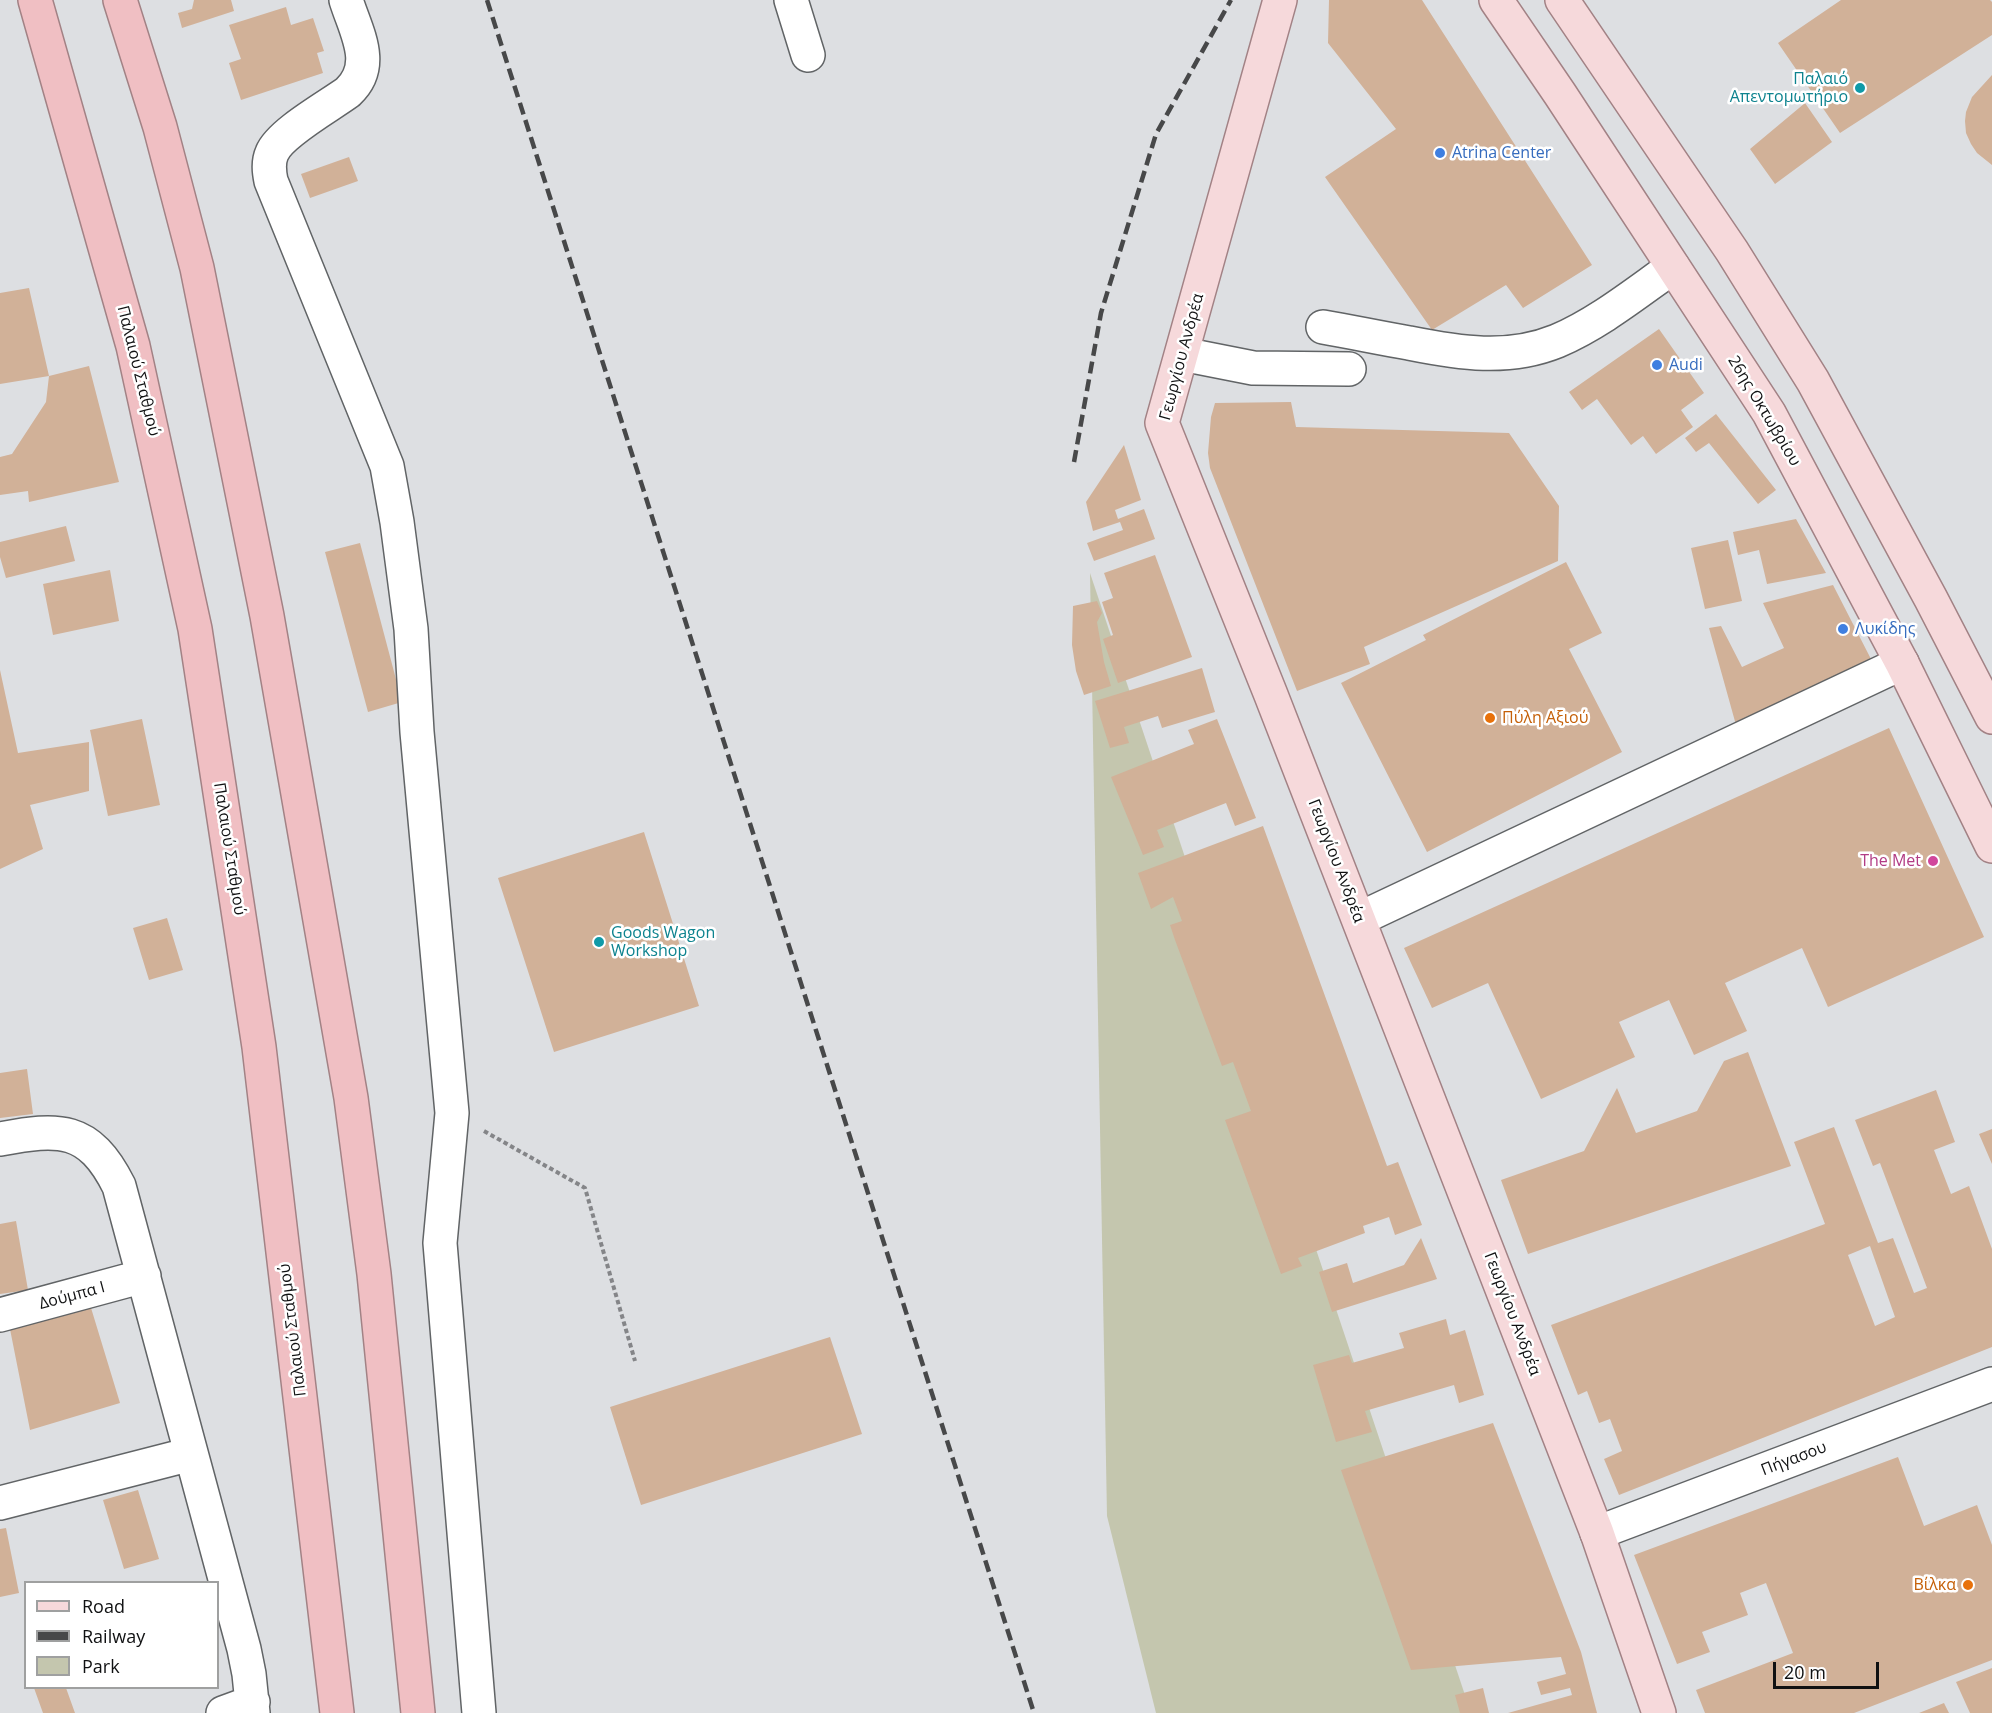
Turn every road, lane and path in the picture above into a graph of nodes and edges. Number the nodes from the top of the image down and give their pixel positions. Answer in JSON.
{"nodes":[{"id":1,"x":35,"y":0,"type":"edge"},
{"id":2,"x":120,"y":0,"type":"edge"},
{"id":3,"x":346,"y":0,"type":"edge"},
{"id":4,"x":791,"y":0,"type":"edge"},
{"id":5,"x":1280,"y":0,"type":"edge"},
{"id":6,"x":1496,"y":0,"type":"edge"},
{"id":7,"x":1562,"y":0,"type":"edge"},
{"id":8,"x":808,"y":55,"type":"dead end"},
{"id":9,"x":1673,"y":267,"type":"junction"},
{"id":10,"x":1323,"y":327,"type":"dead end"},
{"id":11,"x":1182,"y":354,"type":"junction"},
{"id":12,"x":1349,"y":369,"type":"dead end"},
{"id":13,"x":1902,"y":663,"type":"junction"},
{"id":14,"x":1992,"y":717,"type":"edge"},
{"id":15,"x":1992,"y":846,"type":"edge"},
{"id":16,"x":1359,"y":919,"type":"junction"},
{"id":17,"x":452,"y":1113,"type":"junction"},
{"id":18,"x":0,"y":1139,"type":"edge"},
{"id":19,"x":144,"y":1276,"type":"junction"},
{"id":20,"x":0,"y":1315,"type":"edge"},
{"id":21,"x":635,"y":1360,"type":"dead end"},
{"id":22,"x":1992,"y":1384,"type":"edge"},
{"id":23,"x":191,"y":1454,"type":"junction"},
{"id":24,"x":0,"y":1503,"type":"edge"},
{"id":25,"x":1597,"y":1533,"type":"junction"},
{"id":26,"x":243,"y":1709,"type":"edge"},
{"id":27,"x":337,"y":1713,"type":"edge"},
{"id":28,"x":418,"y":1713,"type":"edge"},
{"id":29,"x":479,"y":1713,"type":"edge"},
{"id":30,"x":1659,"y":1713,"type":"edge"}],
"edges":[{"from":1,"to":27,"type":"highway","name":"Παλαιού Σταθμού"},
{"from":2,"to":28,"type":"highway"},
{"from":3,"to":17,"type":"street"},
{"from":4,"to":8,"type":"street"},
{"from":5,"to":11,"type":"main road","name":"Γεωργίου Ανδρέα"},
{"from":6,"to":9,"type":"main road","name":"26ης Οκτωβρίου"},
{"from":7,"to":14,"type":"main road"},
{"from":9,"to":10,"type":"street"},
{"from":9,"to":13,"type":"main road","name":"26ης Οκτωβρίου"},
{"from":11,"to":12,"type":"street"},
{"from":11,"to":16,"type":"main road","name":"Γεωργίου Ανδρέα"},
{"from":13,"to":15,"type":"main road","name":"26ης Οκτωβρίου"},
{"from":13,"to":16,"type":"street"},
{"from":16,"to":25,"type":"main road","name":"Γεωργίου Ανδρέα"},
{"from":17,"to":21,"type":"path"},
{"from":17,"to":29,"type":"street"},
{"from":18,"to":19,"type":"street"},
{"from":19,"to":20,"type":"street","name":"Δούμπα Ι"},
{"from":19,"to":23,"type":"street"},
{"from":22,"to":25,"type":"street","name":"Πήγασου"},
{"from":23,"to":24,"type":"street"},
{"from":23,"to":26,"type":"street"},
{"from":25,"to":30,"type":"main road","name":"Γεωργίου Ανδρέα"}]}
